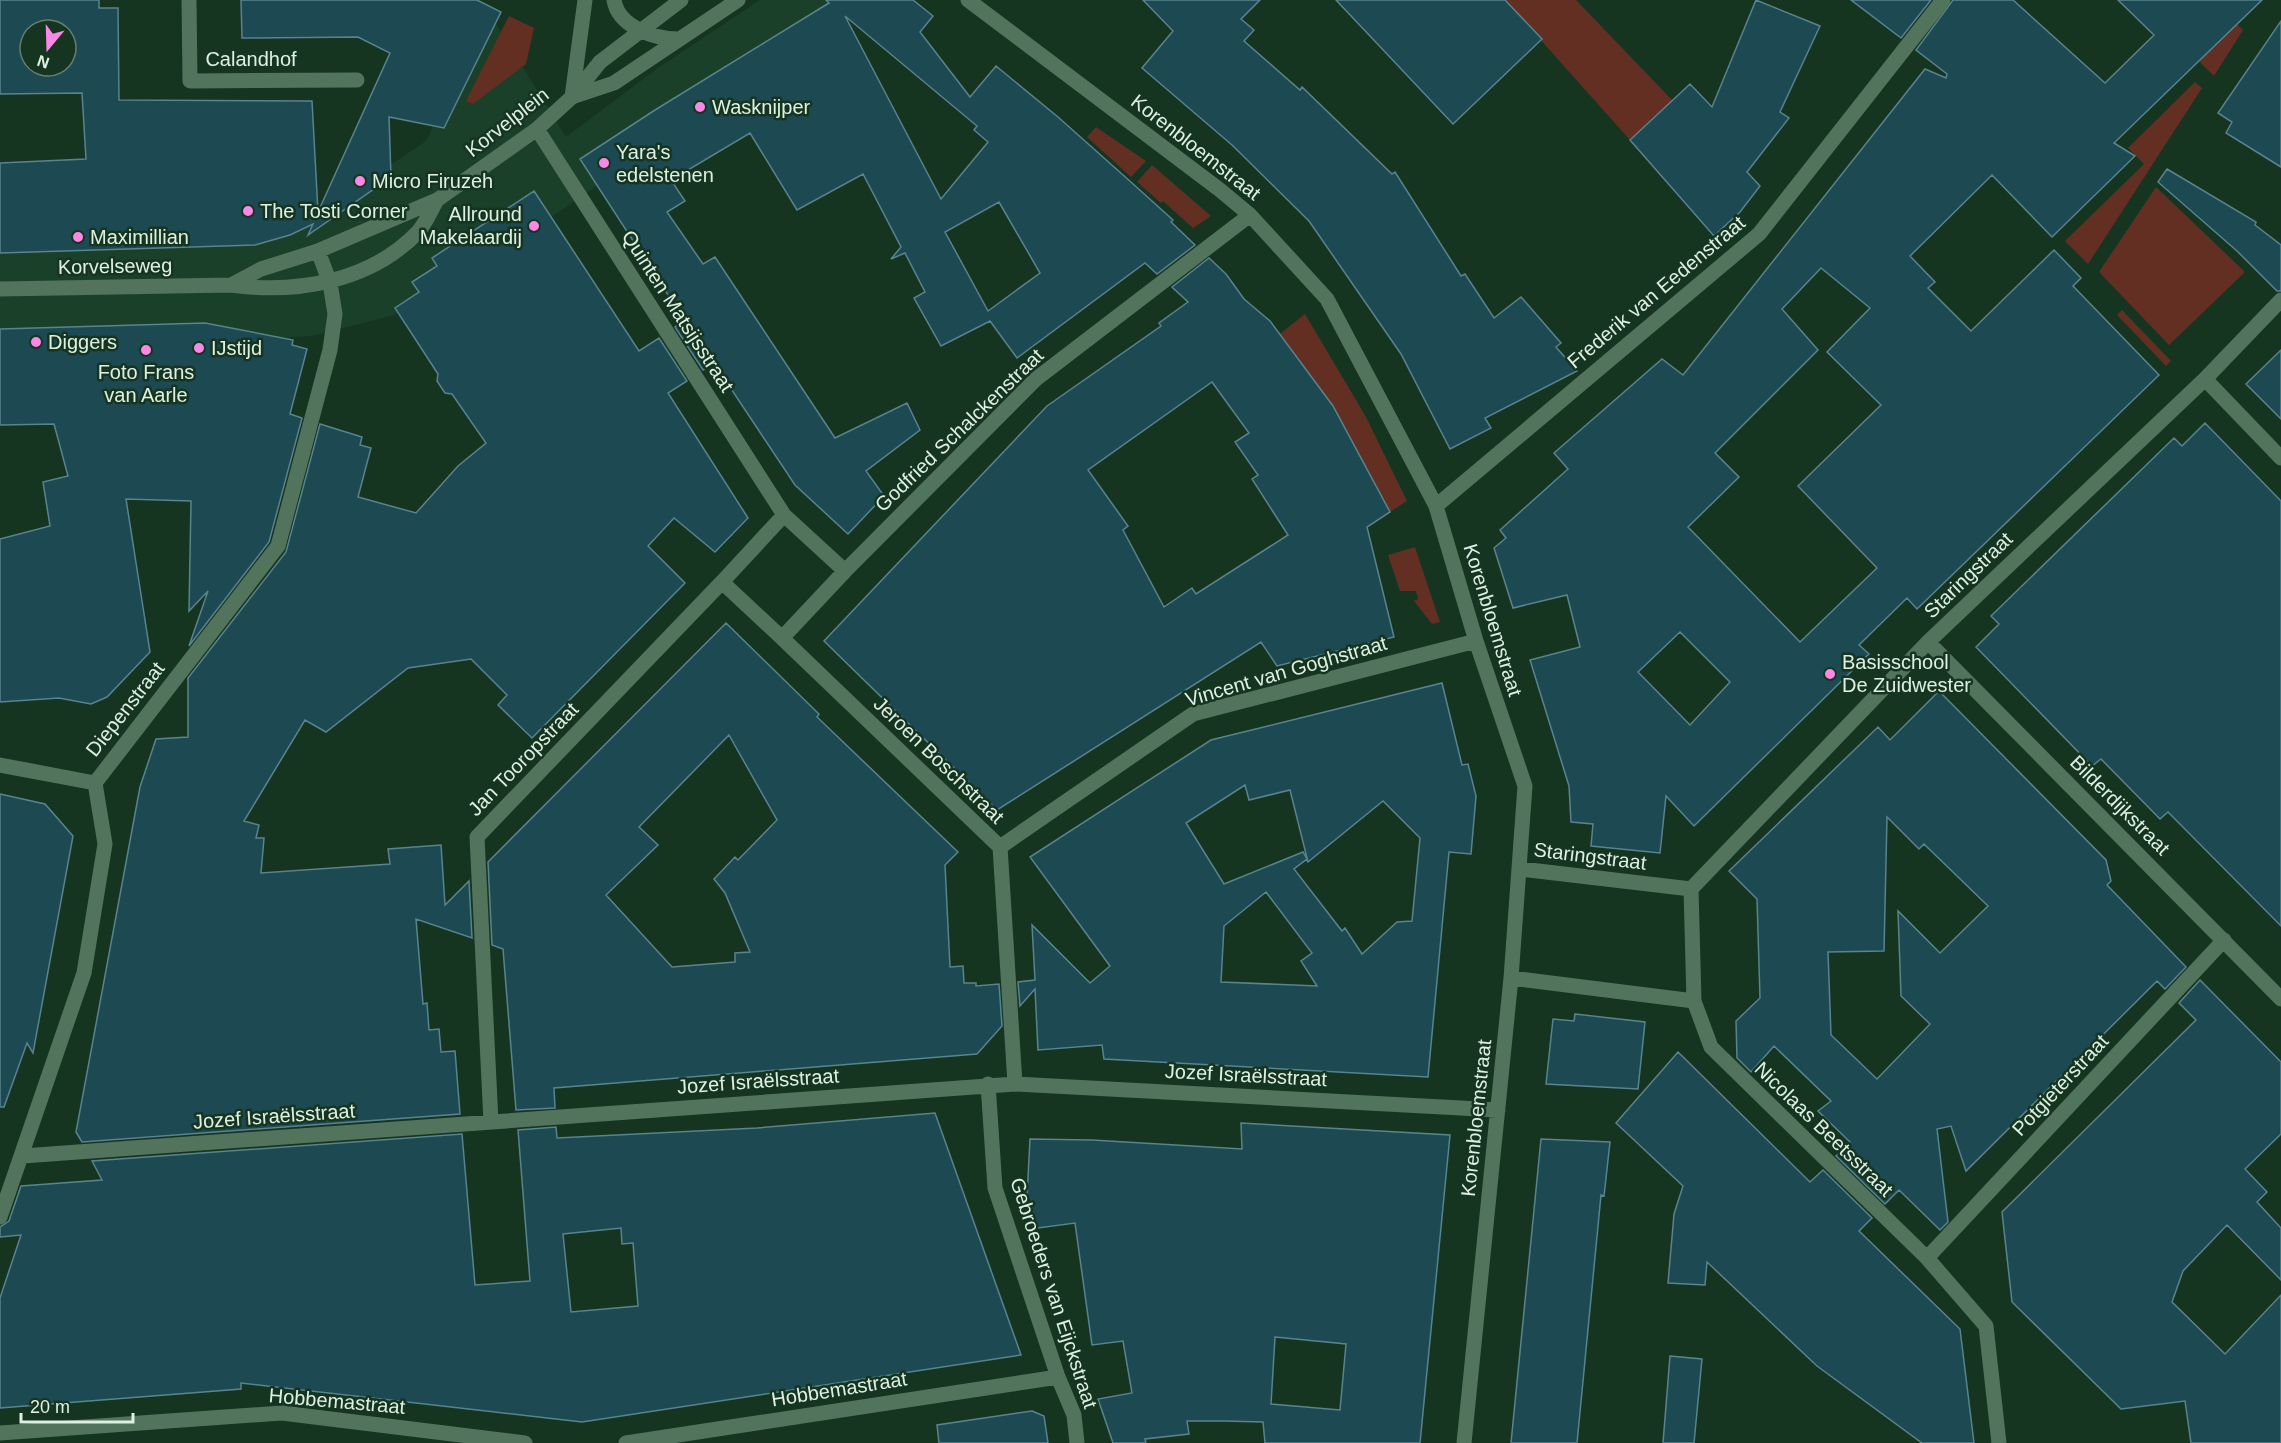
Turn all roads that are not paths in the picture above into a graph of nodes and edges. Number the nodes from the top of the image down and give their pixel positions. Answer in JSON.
{"nodes":[{"id":1,"x":189,"y":0,"type":"edge"},
{"id":2,"x":585,"y":0,"type":"edge"},
{"id":3,"x":614,"y":0,"type":"edge"},
{"id":4,"x":681,"y":0,"type":"edge"},
{"id":5,"x":738,"y":0,"type":"edge"},
{"id":6,"x":968,"y":0,"type":"edge"},
{"id":7,"x":1943,"y":0,"type":"edge"},
{"id":8,"x":639,"y":32,"type":"junction"},
{"id":9,"x":678,"y":39,"type":"junction"},
{"id":10,"x":357,"y":80,"type":"dead end"},
{"id":11,"x":572,"y":96,"type":"junction"},
{"id":12,"x":537,"y":129,"type":"junction"},
{"id":13,"x":436,"y":200,"type":"junction"},
{"id":14,"x":1250,"y":215,"type":"junction"},
{"id":15,"x":318,"y":251,"type":"junction"},
{"id":16,"x":330,"y":283,"type":"junction"},
{"id":17,"x":231,"y":285,"type":"junction"},
{"id":18,"x":0,"y":289,"type":"edge"},
{"id":19,"x":2281,"y":300,"type":"edge"},
{"id":20,"x":2205,"y":379,"type":"junction"},
{"id":21,"x":2281,"y":458,"type":"edge"},
{"id":22,"x":1436,"y":506,"type":"junction"},
{"id":23,"x":784,"y":515,"type":"junction"},
{"id":24,"x":844,"y":571,"type":"junction"},
{"id":25,"x":722,"y":582,"type":"junction"},
{"id":26,"x":782,"y":638,"type":"junction"},
{"id":27,"x":1476,"y":641,"type":"junction"},
{"id":28,"x":1928,"y":642,"type":"junction"},
{"id":29,"x":0,"y":765,"type":"edge"},
{"id":30,"x":95,"y":783,"type":"junction"},
{"id":31,"x":1000,"y":848,"type":"junction"},
{"id":32,"x":1521,"y":869,"type":"junction"},
{"id":33,"x":1691,"y":889,"type":"junction"},
{"id":34,"x":2224,"y":940,"type":"junction"},
{"id":35,"x":1511,"y":978,"type":"junction"},
{"id":36,"x":2281,"y":999,"type":"edge"},
{"id":37,"x":1694,"y":1001,"type":"junction"},
{"id":38,"x":988,"y":1084,"type":"junction"},
{"id":39,"x":1015,"y":1084,"type":"junction"},
{"id":40,"x":1498,"y":1110,"type":"junction"},
{"id":41,"x":490,"y":1122,"type":"junction"},
{"id":42,"x":23,"y":1156,"type":"junction"},
{"id":43,"x":0,"y":1217,"type":"edge"},
{"id":44,"x":1927,"y":1258,"type":"junction"},
{"id":45,"x":1058,"y":1377,"type":"junction"},
{"id":46,"x":0,"y":1433,"type":"edge"},
{"id":47,"x":525,"y":1443,"type":"edge"},
{"id":48,"x":626,"y":1443,"type":"edge"},
{"id":49,"x":1077,"y":1443,"type":"edge"},
{"id":50,"x":1464,"y":1443,"type":"edge"},
{"id":51,"x":1999,"y":1443,"type":"edge"}],
"edges":[{"from":1,"to":10,"type":"street","name":"Calandhof"},
{"from":2,"to":11,"type":"street","name":"Korvelplein"},
{"from":3,"to":8,"type":"street"},
{"from":4,"to":8,"type":"street","name":"Korvelplein"},
{"from":5,"to":9,"type":"street","name":"Korvelplein"},
{"from":6,"to":14,"type":"street","name":"Korenbloemstraat"},
{"from":7,"to":22,"type":"street","name":"Frederik van Eedenstraat"},
{"from":8,"to":9,"type":"street"},
{"from":8,"to":11,"type":"street","name":"Korvelplein"},
{"from":9,"to":11,"type":"street","name":"Korvelplein"},
{"from":11,"to":12,"type":"street","name":"Korvelplein"},
{"from":12,"to":13,"type":"street","name":"Korvelplein"},
{"from":12,"to":23,"type":"street","name":"Quinten Matsijsstraat"},
{"from":13,"to":15,"type":"street","name":"Korvelplein"},
{"from":13,"to":16,"type":"street","name":"Korvelplein"},
{"from":14,"to":22,"type":"street","name":"Korenbloemstraat"},
{"from":14,"to":24,"type":"street","name":"Godfried Schalckenstraat"},
{"from":15,"to":16,"type":"street","name":"Diepenstraat"},
{"from":15,"to":17,"type":"street","name":"Korvelseweg"},
{"from":16,"to":17,"type":"street","name":"Korvelseweg"},
{"from":16,"to":30,"type":"street","name":"Diepenstraat"},
{"from":17,"to":18,"type":"street","name":"Korvelseweg"},
{"from":19,"to":20,"type":"street","name":"Staringstraat"},
{"from":20,"to":21,"type":"street"},
{"from":20,"to":28,"type":"street","name":"Staringstraat"},
{"from":22,"to":27,"type":"street","name":"Korenbloemstraat"},
{"from":23,"to":24,"type":"street","name":"Quinten Matsijsstraat"},
{"from":23,"to":25,"type":"street","name":"Jan Tooropstraat"},
{"from":24,"to":26,"type":"street","name":"Godfried Schalckenstraat"},
{"from":25,"to":26,"type":"street","name":"Jeroen Boschstraat"},
{"from":25,"to":41,"type":"street","name":"Jan Tooropstraat"},
{"from":26,"to":31,"type":"street","name":"Jeroen Boschstraat"},
{"from":27,"to":31,"type":"street","name":"Vincent van Goghstraat"},
{"from":27,"to":32,"type":"street","name":"Korenbloemstraat"},
{"from":28,"to":33,"type":"street","name":"Staringstraat"},
{"from":28,"to":34,"type":"street","name":"Bilderdijkstraat"},
{"from":29,"to":30,"type":"street"},
{"from":30,"to":42,"type":"street","name":"Diepenstraat"},
{"from":31,"to":39,"type":"street","name":"Jeroen Boschstraat"},
{"from":32,"to":33,"type":"street","name":"Staringstraat"},
{"from":32,"to":35,"type":"street","name":"Korenbloemstraat"},
{"from":33,"to":37,"type":"street"},
{"from":34,"to":36,"type":"street","name":"Bilderdijkstraat"},
{"from":34,"to":44,"type":"street","name":"Potgieterstraat"},
{"from":35,"to":37,"type":"street"},
{"from":35,"to":40,"type":"street","name":"Korenbloemstraat"},
{"from":37,"to":44,"type":"street","name":"Nicolaas Beetsstraat"},
{"from":38,"to":39,"type":"street","name":"Jozef Israëlsstraat"},
{"from":38,"to":41,"type":"street","name":"Jozef Israëlsstraat"},
{"from":38,"to":45,"type":"street","name":"Gebroeders van Eijckstraat"},
{"from":39,"to":40,"type":"street","name":"Jozef Israëlsstraat"},
{"from":40,"to":50,"type":"street","name":"Korenbloemstraat"},
{"from":41,"to":42,"type":"street","name":"Jozef Israëlsstraat"},
{"from":42,"to":43,"type":"street","name":"Diepenstraat"},
{"from":44,"to":51,"type":"street","name":"Nicolaas Beetsstraat"},
{"from":45,"to":48,"type":"street","name":"Hobbemastraat"},
{"from":45,"to":49,"type":"street","name":"Gebroeders van Eijckstraat"},
{"from":46,"to":47,"type":"street","name":"Hobbemastraat"}]}
